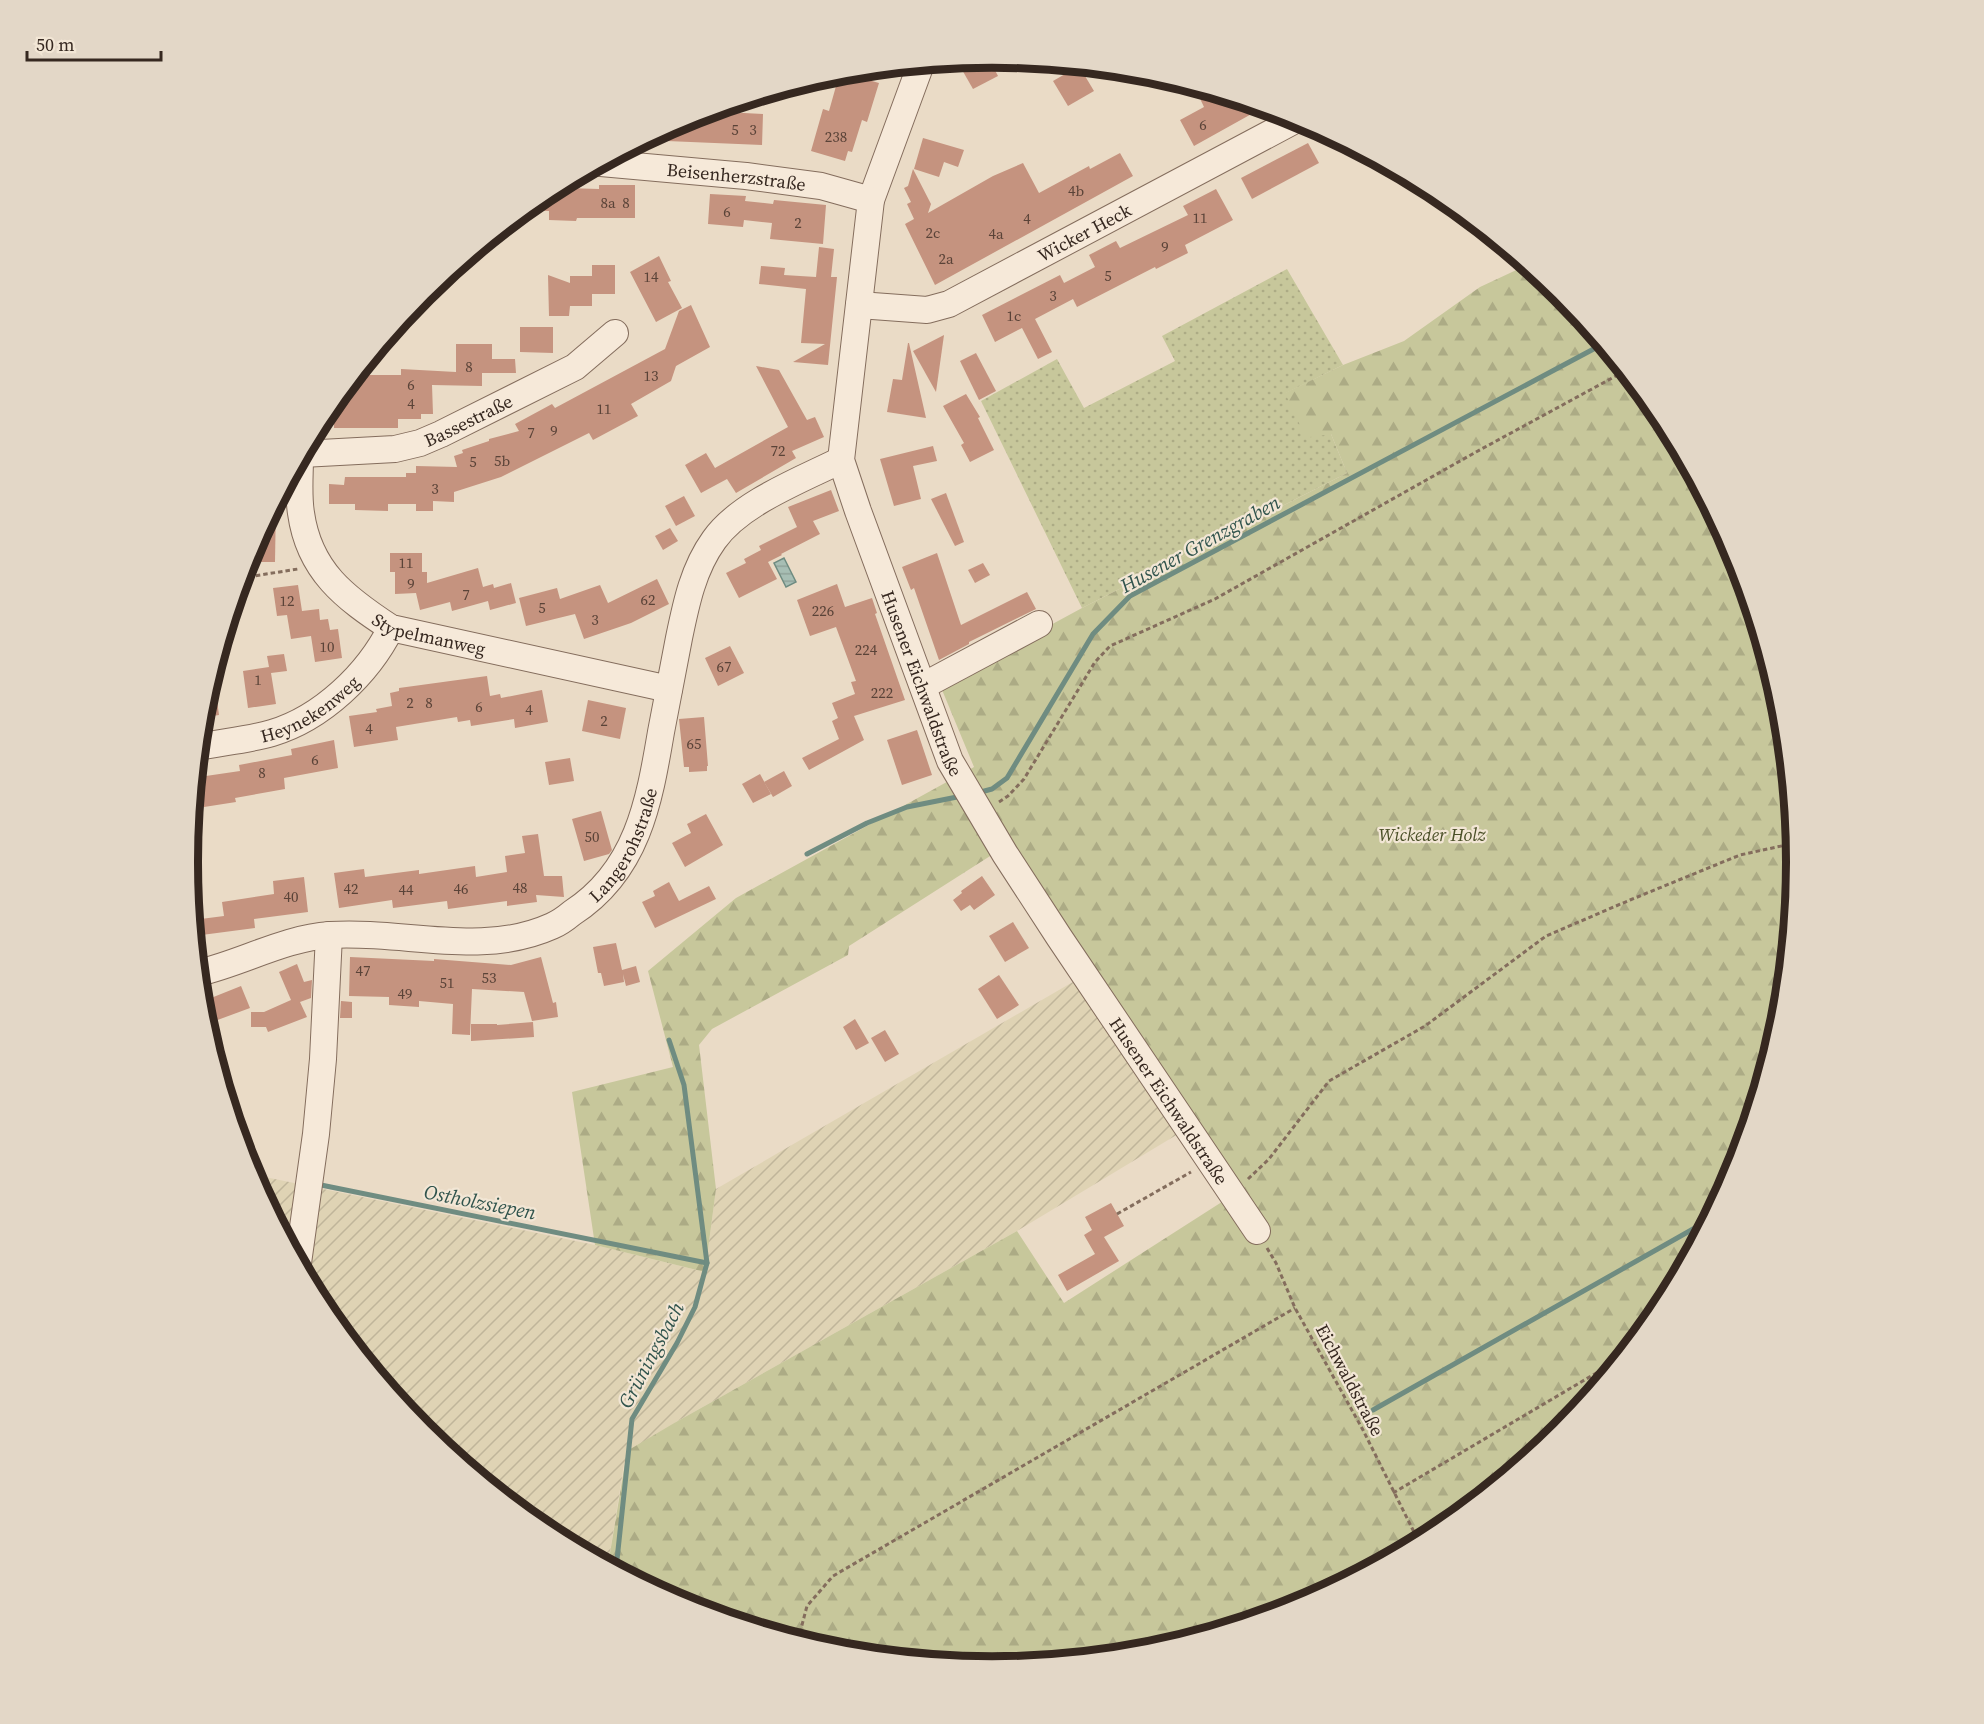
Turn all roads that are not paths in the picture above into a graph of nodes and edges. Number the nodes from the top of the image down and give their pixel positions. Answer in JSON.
{"nodes":[{"id":1,"x":918,"y":71,"type":"edge"},
{"id":2,"x":1287,"y":125,"type":"edge"},
{"id":3,"x":615,"y":163,"type":"edge"},
{"id":4,"x":871,"y":200,"type":"junction"},
{"id":5,"x":859,"y":305,"type":"junction"},
{"id":6,"x":615,"y":333,"type":"dead end"},
{"id":7,"x":310,"y":455,"type":"edge"},
{"id":8,"x":841,"y":460,"type":"junction"},
{"id":9,"x":301,"y":471,"type":"edge"},
{"id":10,"x":1039,"y":624,"type":"dead end"},
{"id":11,"x":391,"y":628,"type":"junction"},
{"id":12,"x":923,"y":686,"type":"junction"},
{"id":13,"x":669,"y":689,"type":"junction"},
{"id":14,"x":206,"y":745,"type":"edge"},
{"id":15,"x":329,"y":935,"type":"junction"},
{"id":16,"x":205,"y":971,"type":"edge"},
{"id":17,"x":1257,"y":1231,"type":"road end"},
{"id":18,"x":300,"y":1251,"type":"edge"}],
"edges":[{"from":1,"to":4,"type":"street","name":"Husener Eichwaldstraße"},
{"from":2,"to":5,"type":"street","name":"Wicker Heck"},
{"from":3,"to":4,"type":"street","name":"Beisenherzstraße"},
{"from":4,"to":5,"type":"street","name":"Husener Eichwaldstraße"},
{"from":5,"to":8,"type":"street","name":"Husener Eichwaldstraße"},
{"from":6,"to":7,"type":"street","name":"Bassestraße"},
{"from":8,"to":12,"type":"street","name":"Husener Eichwaldstraße"},
{"from":8,"to":13,"type":"street","name":"Langerohstraße"},
{"from":9,"to":11,"type":"street","name":"Stypelmanweg"},
{"from":10,"to":12,"type":"street"},
{"from":11,"to":13,"type":"street","name":"Stypelmanweg"},
{"from":11,"to":14,"type":"street","name":"Heynekenweg"},
{"from":12,"to":17,"type":"street","name":"Husener Eichwaldstraße"},
{"from":13,"to":15,"type":"street","name":"Langerohstraße"},
{"from":15,"to":16,"type":"street","name":"Langerohstraße"},
{"from":15,"to":18,"type":"street"}]}
